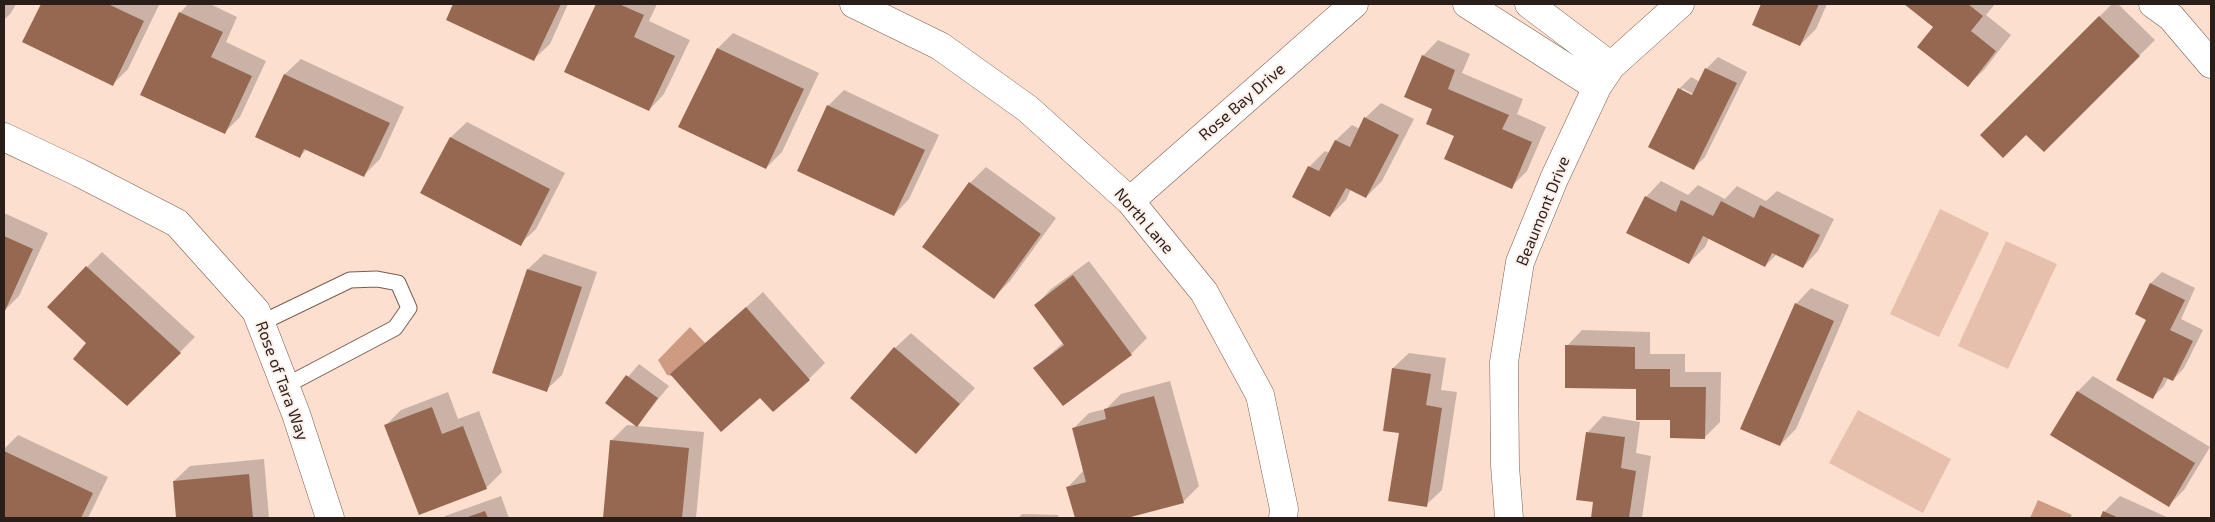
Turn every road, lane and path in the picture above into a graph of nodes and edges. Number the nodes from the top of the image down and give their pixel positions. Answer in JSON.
{"nodes":[{"id":1,"x":854,"y":4,"type":"edge"},
{"id":2,"x":1354,"y":4,"type":"edge"},
{"id":3,"x":1467,"y":4,"type":"edge"},
{"id":4,"x":1529,"y":4,"type":"edge"},
{"id":5,"x":1680,"y":4,"type":"edge"},
{"id":6,"x":2153,"y":4,"type":"edge"},
{"id":7,"x":2211,"y":64,"type":"edge"},
{"id":8,"x":1604,"y":76,"type":"junction"},
{"id":9,"x":4,"y":137,"type":"edge"},
{"id":10,"x":1130,"y":201,"type":"junction"},
{"id":11,"x":260,"y":323,"type":"junction"},
{"id":12,"x":285,"y":386,"type":"junction"},
{"id":13,"x":330,"y":518,"type":"edge"},
{"id":14,"x":1283,"y":518,"type":"edge"},
{"id":15,"x":1509,"y":518,"type":"edge"}],
"edges":[{"from":1,"to":10,"type":"street","name":"North Lane"},
{"from":2,"to":10,"type":"street","name":"Rose Bay Drive"},
{"from":3,"to":8,"type":"street"},
{"from":4,"to":8,"type":"street"},
{"from":5,"to":8,"type":"street","name":"Beaumont Drive"},
{"from":6,"to":7,"type":"street"},
{"from":8,"to":15,"type":"street","name":"Beaumont Drive"},
{"from":9,"to":11,"type":"street","name":"Rose of Tara Way"},
{"from":10,"to":14,"type":"street","name":"North Lane"},
{"from":11,"to":12,"type":"street","name":"Rose of Tara Way"},
{"from":11,"to":12,"type":"lane"},
{"from":12,"to":13,"type":"street","name":"Rose of Tara Way"}]}
